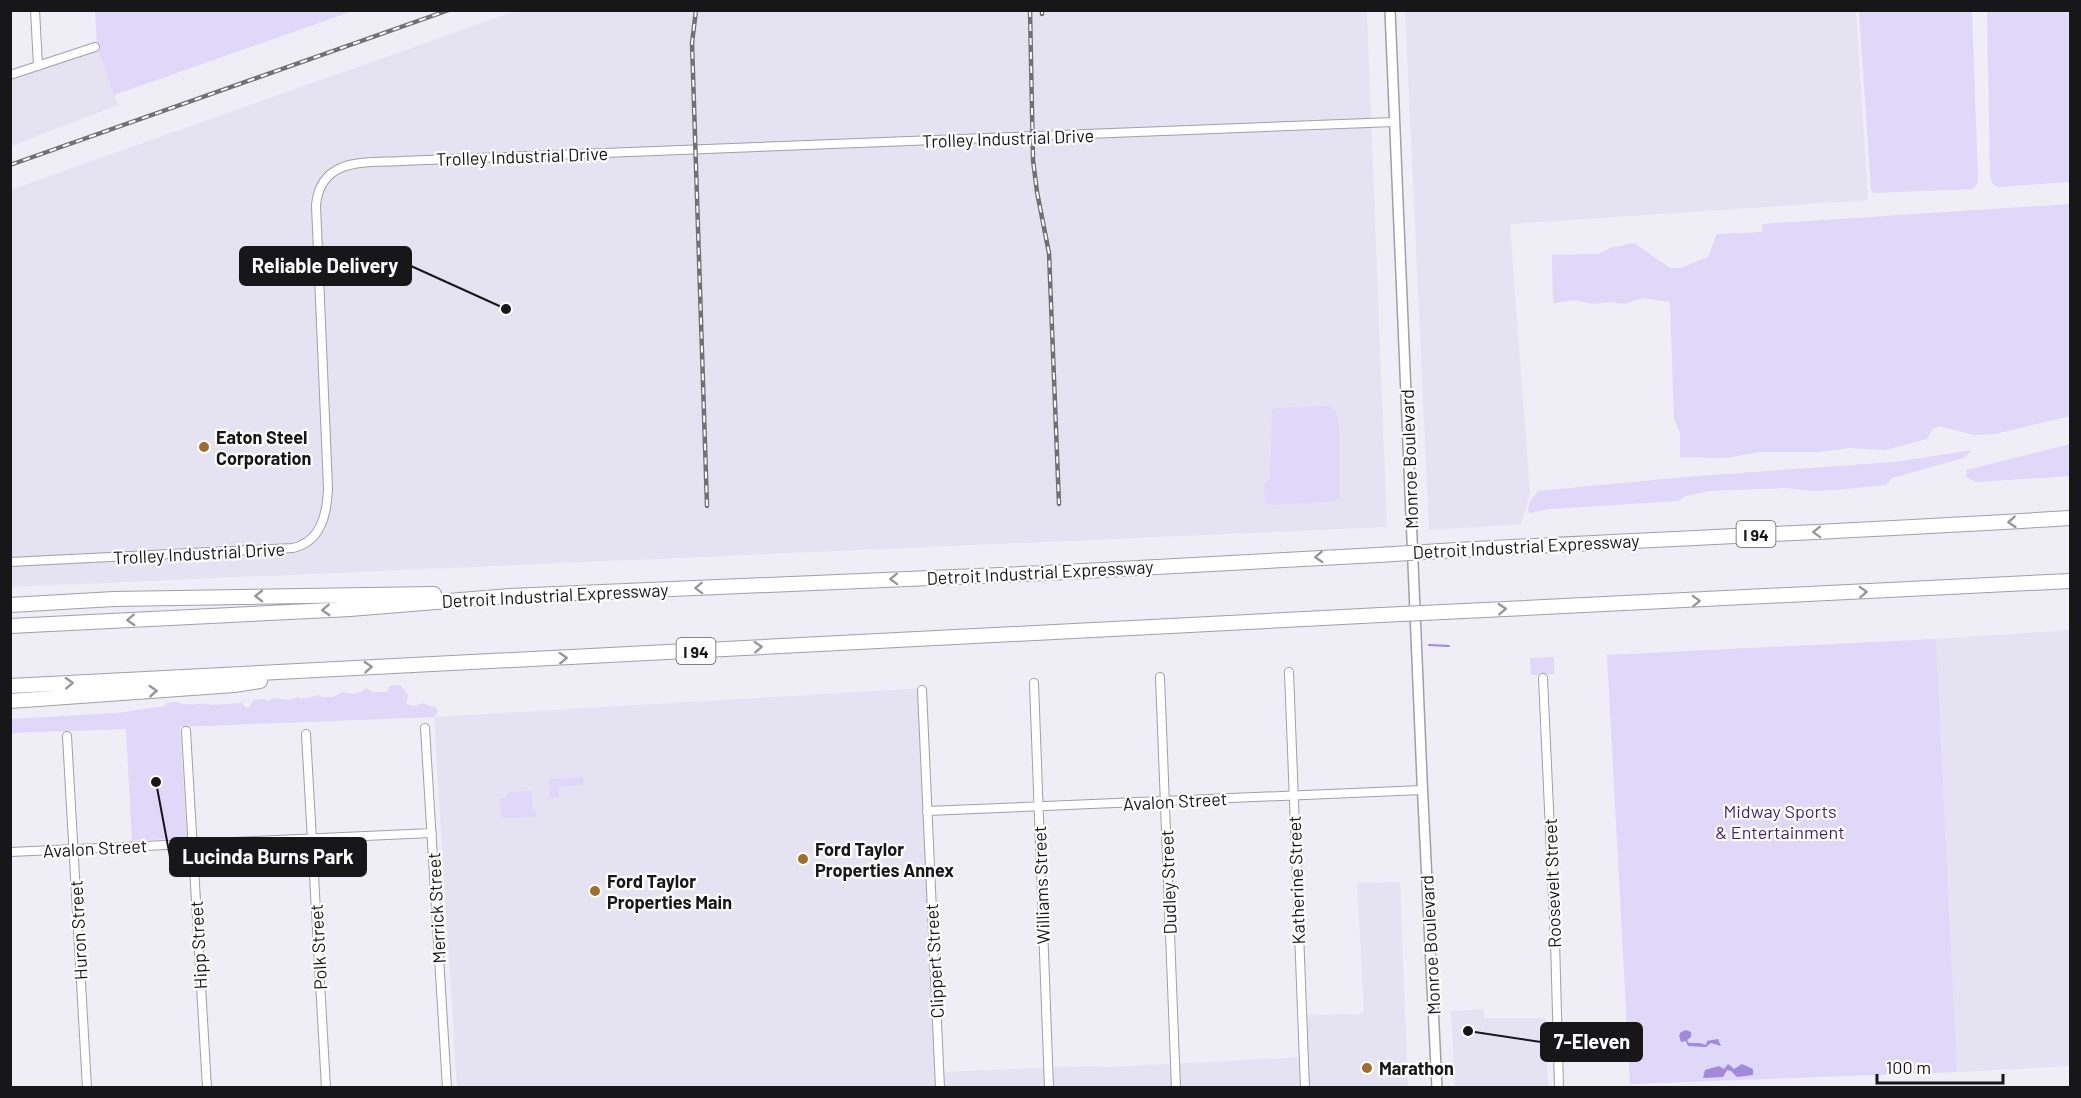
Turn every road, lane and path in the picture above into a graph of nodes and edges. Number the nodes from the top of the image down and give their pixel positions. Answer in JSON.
{"nodes":[{"id":1,"x":36,"y":10,"type":"edge"},
{"id":2,"x":1390,"y":10,"type":"edge"},
{"id":3,"x":95,"y":47,"type":"dead end"},
{"id":4,"x":38,"y":66,"type":"junction"},
{"id":5,"x":10,"y":75,"type":"edge"},
{"id":6,"x":1394,"y":122,"type":"junction"},
{"id":7,"x":2070,"y":518,"type":"edge"},
{"id":8,"x":10,"y":562,"type":"edge"},
{"id":9,"x":2070,"y":581,"type":"edge"},
{"id":10,"x":10,"y":596,"type":"edge"},
{"id":11,"x":510,"y":596,"type":"junction"},
{"id":12,"x":114,"y":599,"type":"junction"},
{"id":13,"x":10,"y":605,"type":"edge"},
{"id":14,"x":10,"y":626,"type":"edge"},
{"id":15,"x":335,"y":670,"type":"junction"},
{"id":16,"x":1289,"y":672,"type":"dead end"},
{"id":17,"x":1160,"y":677,"type":"dead end"},
{"id":18,"x":1543,"y":678,"type":"dead end"},
{"id":19,"x":1034,"y":683,"type":"dead end"},
{"id":20,"x":10,"y":686,"type":"edge"},
{"id":21,"x":922,"y":690,"type":"dead end"},
{"id":22,"x":10,"y":701,"type":"edge"},
{"id":23,"x":425,"y":728,"type":"dead end"},
{"id":24,"x":186,"y":730,"type":"dead end"},
{"id":25,"x":306,"y":734,"type":"dead end"},
{"id":26,"x":67,"y":736,"type":"dead end"},
{"id":27,"x":1422,"y":790,"type":"junction"},
{"id":28,"x":1293,"y":795,"type":"junction"},
{"id":29,"x":1165,"y":801,"type":"junction"},
{"id":30,"x":1038,"y":807,"type":"junction"},
{"id":31,"x":927,"y":811,"type":"junction"},
{"id":32,"x":432,"y":832,"type":"junction"},
{"id":33,"x":312,"y":838,"type":"junction"},
{"id":34,"x":193,"y":843,"type":"junction"},
{"id":35,"x":73,"y":849,"type":"junction"},
{"id":36,"x":10,"y":852,"type":"edge"},
{"id":37,"x":87,"y":1088,"type":"edge"},
{"id":38,"x":207,"y":1088,"type":"edge"},
{"id":39,"x":326,"y":1088,"type":"edge"},
{"id":40,"x":447,"y":1088,"type":"edge"},
{"id":41,"x":940,"y":1088,"type":"edge"},
{"id":42,"x":1049,"y":1088,"type":"edge"},
{"id":43,"x":1176,"y":1088,"type":"edge"},
{"id":44,"x":1305,"y":1088,"type":"edge"},
{"id":45,"x":1437,"y":1088,"type":"edge"},
{"id":46,"x":1560,"y":1088,"type":"edge"}],
"edges":[{"from":1,"to":4,"type":"street"},
{"from":2,"to":6,"type":"street","name":"Monroe Boulevard"},
{"from":3,"to":4,"type":"street"},
{"from":4,"to":5,"type":"street"},
{"from":6,"to":8,"type":"street","name":"Trolley Industrial Drive"},
{"from":6,"to":27,"type":"street","name":"Monroe Boulevard"},
{"from":7,"to":11,"type":"highway","name":"Detroit Industrial Expressway","number":"I 94","one_way":true,"bridge":true},
{"from":15,"to":9,"type":"highway","number":"I 94","one_way":true,"bridge":true},
{"from":10,"to":12,"type":"highway"},
{"from":11,"to":12,"type":"highway","one_way":true},
{"from":11,"to":14,"type":"highway","name":"Detroit Industrial Expressway","number":"I 94","one_way":true},
{"from":12,"to":13,"type":"highway"},
{"from":20,"to":15,"type":"highway","number":"I 94","one_way":true},
{"from":22,"to":15,"type":"highway","one_way":true},
{"from":16,"to":28,"type":"street","name":"Katherine Street"},
{"from":17,"to":29,"type":"street","name":"Dudley Street"},
{"from":18,"to":46,"type":"street","name":"Roosevelt Street"},
{"from":19,"to":30,"type":"street","name":"Williams Street"},
{"from":21,"to":31,"type":"street","name":"Clippert Street"},
{"from":23,"to":32,"type":"street","name":"Merrick Street"},
{"from":24,"to":34,"type":"street","name":"Hipp Street"},
{"from":25,"to":33,"type":"street","name":"Polk Street"},
{"from":26,"to":35,"type":"street","name":"Huron Street"},
{"from":27,"to":28,"type":"street","name":"Avalon Street"},
{"from":27,"to":45,"type":"street","name":"Monroe Boulevard"},
{"from":28,"to":29,"type":"street","name":"Avalon Street"},
{"from":28,"to":44,"type":"street","name":"Katherine Street"},
{"from":29,"to":30,"type":"street","name":"Avalon Street"},
{"from":29,"to":43,"type":"street","name":"Dudley Street"},
{"from":30,"to":31,"type":"street","name":"Avalon Street"},
{"from":30,"to":42,"type":"street","name":"Williams Street"},
{"from":31,"to":41,"type":"street","name":"Clippert Street"},
{"from":32,"to":33,"type":"street","name":"Avalon Street"},
{"from":32,"to":40,"type":"street","name":"Merrick Street"},
{"from":33,"to":34,"type":"street","name":"Avalon Street"},
{"from":33,"to":39,"type":"street","name":"Polk Street"},
{"from":34,"to":35,"type":"street","name":"Avalon Street"},
{"from":34,"to":38,"type":"street","name":"Hipp Street"},
{"from":35,"to":36,"type":"street","name":"Avalon Street"},
{"from":35,"to":37,"type":"street","name":"Huron Street"}]}
